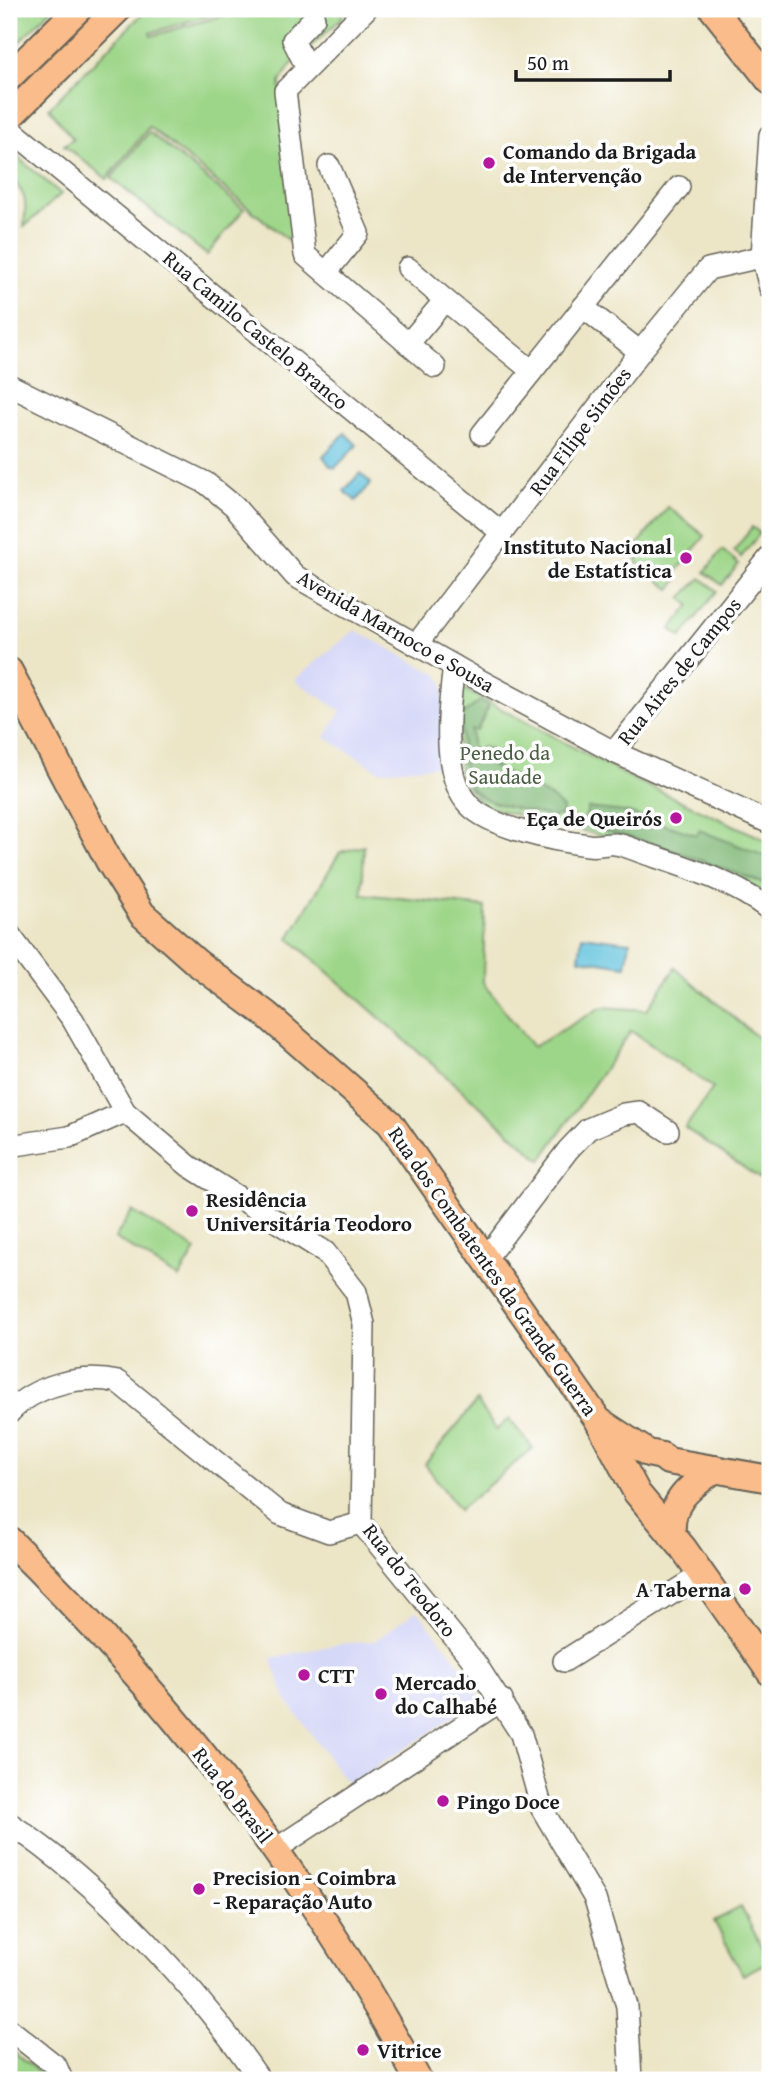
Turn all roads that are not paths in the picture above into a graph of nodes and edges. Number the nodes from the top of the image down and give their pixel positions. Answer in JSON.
{"nodes":[{"id":1,"x":78,"y":9,"type":"edge"},
{"id":2,"x":118,"y":9,"type":"edge"},
{"id":3,"x":366,"y":9,"type":"edge"},
{"id":4,"x":713,"y":9,"type":"edge"},
{"id":5,"x":314,"y":18,"type":"dead end"},
{"id":6,"x":307,"y":68,"type":"junction"},
{"id":7,"x":9,"y":77,"type":"edge"},
{"id":8,"x":770,"y":81,"type":"edge"},
{"id":9,"x":9,"y":117,"type":"edge"},
{"id":10,"x":9,"y":128,"type":"edge"},
{"id":11,"x":770,"y":135,"type":"edge"},
{"id":12,"x":329,"y":166,"type":"dead end"},
{"id":13,"x":679,"y":187,"type":"dead end"},
{"id":14,"x":766,"y":256,"type":"edge"},
{"id":15,"x":408,"y":268,"type":"dead end"},
{"id":16,"x":326,"y":273,"type":"junction"},
{"id":17,"x":770,"y":288,"type":"edge"},
{"id":18,"x":445,"y":300,"type":"junction"},
{"id":19,"x":583,"y":307,"type":"junction"},
{"id":20,"x":408,"y":344,"type":"junction"},
{"id":21,"x":640,"y":352,"type":"junction"},
{"id":22,"x":435,"y":367,"type":"dead end"},
{"id":23,"x":531,"y":371,"type":"junction"},
{"id":24,"x":9,"y":385,"type":"edge"},
{"id":25,"x":482,"y":434,"type":"dead end"},
{"id":26,"x":502,"y":533,"type":"junction"},
{"id":27,"x":770,"y":557,"type":"edge"},
{"id":28,"x":416,"y":645,"type":"junction"},
{"id":29,"x":454,"y":666,"type":"junction"},
{"id":30,"x":11,"y":683,"type":"edge"},
{"id":31,"x":614,"y":752,"type":"junction"},
{"id":32,"x":770,"y":823,"type":"edge"},
{"id":33,"x":770,"y":910,"type":"edge"},
{"id":34,"x":9,"y":934,"type":"edge"},
{"id":35,"x":125,"y":1112,"type":"junction"},
{"id":36,"x":668,"y":1131,"type":"dead end"},
{"id":37,"x":9,"y":1146,"type":"edge"},
{"id":38,"x":487,"y":1257,"type":"junction"},
{"id":39,"x":9,"y":1413,"type":"edge"},
{"id":40,"x":598,"y":1420,"type":"junction"},
{"id":41,"x":658,"y":1457,"type":"junction"},
{"id":42,"x":715,"y":1469,"type":"junction"},
{"id":43,"x":770,"y":1479,"type":"edge"},
{"id":44,"x":633,"y":1486,"type":"junction"},
{"id":45,"x":361,"y":1523,"type":"junction"},
{"id":46,"x":672,"y":1535,"type":"junction"},
{"id":47,"x":9,"y":1540,"type":"edge"},
{"id":48,"x":701,"y":1575,"type":"junction"},
{"id":49,"x":564,"y":1661,"type":"dead end"},
{"id":50,"x":770,"y":1672,"type":"edge"},
{"id":51,"x":502,"y":1700,"type":"junction"},
{"id":52,"x":9,"y":1823,"type":"edge"},
{"id":53,"x":276,"y":1849,"type":"junction"},
{"id":54,"x":9,"y":2029,"type":"edge"},
{"id":55,"x":62,"y":2080,"type":"edge"},
{"id":56,"x":260,"y":2080,"type":"edge"},
{"id":57,"x":418,"y":2080,"type":"edge"},
{"id":58,"x":631,"y":2080,"type":"edge"}],
"edges":[{"from":1,"to":7,"type":"main road"},
{"from":2,"to":9,"type":"main road"},
{"from":3,"to":6,"type":"street"},
{"from":4,"to":8,"type":"main road"},
{"from":5,"to":6,"type":"street"},
{"from":6,"to":16,"type":"street"},
{"from":10,"to":26,"type":"street","name":"Rua Camilo Castelo Branco"},
{"from":11,"to":14,"type":"street"},
{"from":12,"to":16,"type":"street"},
{"from":13,"to":19,"type":"street"},
{"from":14,"to":17,"type":"street"},
{"from":14,"to":21,"type":"street","name":"Rua Filipe Simões"},
{"from":15,"to":18,"type":"street"},
{"from":16,"to":20,"type":"street"},
{"from":18,"to":20,"type":"street"},
{"from":18,"to":23,"type":"street"},
{"from":19,"to":21,"type":"street"},
{"from":19,"to":23,"type":"street"},
{"from":20,"to":22,"type":"street"},
{"from":21,"to":26,"type":"street","name":"Rua Filipe Simões"},
{"from":23,"to":25,"type":"street"},
{"from":24,"to":28,"type":"street","name":"Avenida Marnoco e Sousa"},
{"from":26,"to":28,"type":"street","name":"Rua Filipe Simões"},
{"from":27,"to":31,"type":"street","name":"Rua Aires de Campos"},
{"from":28,"to":29,"type":"street","name":"Avenida Marnoco e Sousa"},
{"from":29,"to":31,"type":"street","name":"Avenida Marnoco e Sousa"},
{"from":29,"to":33,"type":"street"},
{"from":30,"to":38,"type":"main road","name":"Rua dos Combatentes da Grande Guerra"},
{"from":31,"to":32,"type":"street","name":"Avenida Marnoco e Sousa"},
{"from":34,"to":35,"type":"street"},
{"from":35,"to":37,"type":"street"},
{"from":35,"to":45,"type":"street","name":"Rua do Teodoro"},
{"from":36,"to":38,"type":"street"},
{"from":38,"to":40,"type":"main road","name":"Rua dos Combatentes da Grande Guerra"},
{"from":39,"to":45,"type":"street"},
{"from":40,"to":41,"type":"main road"},
{"from":40,"to":44,"type":"main road","name":"Rua dos Combatentes da Grande Guerra"},
{"from":41,"to":42,"type":"main road"},
{"from":41,"to":44,"type":"main road"},
{"from":41,"to":44,"type":"main road"},
{"from":42,"to":43,"type":"main road"},
{"from":42,"to":46,"type":"main road"},
{"from":44,"to":46,"type":"main road","name":"Rua dos Combatentes da Grande Guerra"},
{"from":45,"to":51,"type":"street","name":"Rua do Teodoro"},
{"from":46,"to":48,"type":"main road","name":"Rua dos Combatentes da Grande Guerra"},
{"from":47,"to":53,"type":"main road","name":"Rua do Brasil"},
{"from":48,"to":49,"type":"street"},
{"from":48,"to":50,"type":"main road","name":"Rua dos Combatentes da Grande Guerra"},
{"from":51,"to":53,"type":"street"},
{"from":51,"to":58,"type":"street","name":"Rua do Teodoro"},
{"from":52,"to":56,"type":"street"},
{"from":53,"to":57,"type":"main road","name":"Rua do Brasil"},
{"from":54,"to":55,"type":"street"}]}
